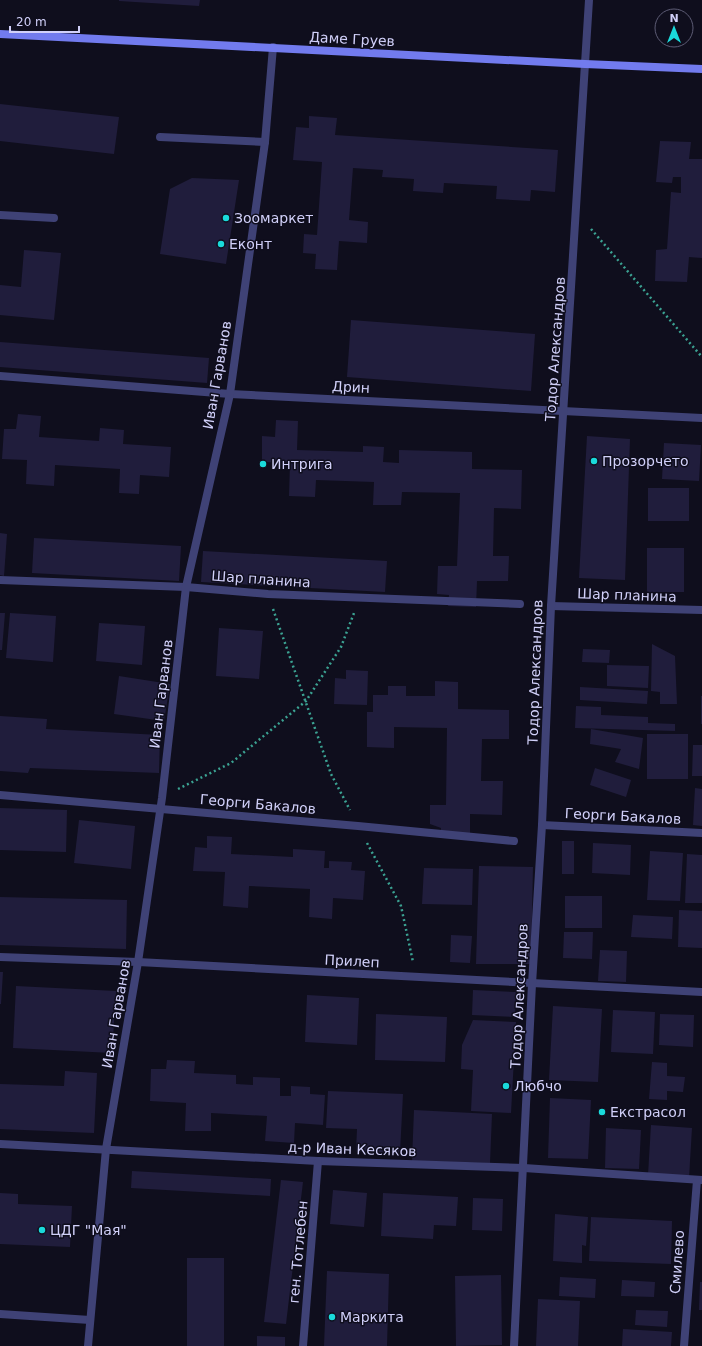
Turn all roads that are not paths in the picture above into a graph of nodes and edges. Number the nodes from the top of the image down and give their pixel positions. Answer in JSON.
{"nodes":[{"id":1,"x":589,"y":0,"type":"edge"},
{"id":2,"x":0,"y":34,"type":"edge"},
{"id":3,"x":273,"y":47,"type":"junction"},
{"id":4,"x":585,"y":64,"type":"junction"},
{"id":5,"x":702,"y":69,"type":"edge"},
{"id":6,"x":160,"y":138,"type":"dead end"},
{"id":7,"x":265,"y":142,"type":"junction"},
{"id":8,"x":0,"y":215,"type":"edge"},
{"id":9,"x":54,"y":218,"type":"dead end"},
{"id":10,"x":0,"y":376,"type":"edge"},
{"id":11,"x":230,"y":394,"type":"junction"},
{"id":12,"x":564,"y":410,"type":"junction"},
{"id":13,"x":702,"y":418,"type":"edge"},
{"id":14,"x":0,"y":580,"type":"edge"},
{"id":15,"x":186,"y":587,"type":"junction"},
{"id":16,"x":520,"y":604,"type":"dead end"},
{"id":17,"x":551,"y":606,"type":"junction"},
{"id":18,"x":702,"y":610,"type":"edge"},
{"id":19,"x":0,"y":796,"type":"edge"},
{"id":20,"x":159,"y":809,"type":"junction"},
{"id":21,"x":542,"y":825,"type":"junction"},
{"id":22,"x":702,"y":833,"type":"edge"},
{"id":23,"x":514,"y":841,"type":"dead end"},
{"id":24,"x":0,"y":957,"type":"edge"},
{"id":25,"x":138,"y":962,"type":"junction"},
{"id":26,"x":532,"y":984,"type":"junction"},
{"id":27,"x":702,"y":992,"type":"edge"},
{"id":28,"x":0,"y":1144,"type":"edge"},
{"id":29,"x":106,"y":1150,"type":"junction"},
{"id":30,"x":318,"y":1161,"type":"junction"},
{"id":31,"x":524,"y":1168,"type":"junction"},
{"id":32,"x":699,"y":1180,"type":"edge"},
{"id":33,"x":0,"y":1314,"type":"edge"},
{"id":34,"x":90,"y":1320,"type":"junction"},
{"id":35,"x":88,"y":1346,"type":"edge"},
{"id":36,"x":303,"y":1346,"type":"edge"},
{"id":37,"x":514,"y":1346,"type":"edge"},
{"id":38,"x":684,"y":1346,"type":"edge"}],
"edges":[{"from":1,"to":4,"type":"street","name":"Тодор Александров"},
{"from":2,"to":3,"type":"street","name":"Даме Груев"},
{"from":3,"to":4,"type":"street","name":"Даме Груев"},
{"from":3,"to":7,"type":"street","name":"Иван Гарванов"},
{"from":4,"to":5,"type":"street","name":"Даме Груев"},
{"from":4,"to":12,"type":"street","name":"Тодор Александров"},
{"from":6,"to":7,"type":"street"},
{"from":7,"to":11,"type":"street","name":"Иван Гарванов"},
{"from":8,"to":9,"type":"street"},
{"from":10,"to":11,"type":"street","name":"Дрин"},
{"from":11,"to":12,"type":"street","name":"Дрин"},
{"from":11,"to":15,"type":"street","name":"Иван Гарванов"},
{"from":12,"to":13,"type":"street","name":"Дрин"},
{"from":12,"to":17,"type":"street","name":"Тодор Александров"},
{"from":14,"to":15,"type":"street","name":"Шар планина"},
{"from":15,"to":16,"type":"street","name":"Шар планина"},
{"from":15,"to":20,"type":"street","name":"Иван Гарванов"},
{"from":17,"to":18,"type":"street","name":"Шар планина"},
{"from":17,"to":21,"type":"street","name":"Тодор Александров"},
{"from":19,"to":20,"type":"street","name":"Георги Бакалов"},
{"from":20,"to":23,"type":"street","name":"Георги Бакалов"},
{"from":20,"to":25,"type":"street","name":"Иван Гарванов"},
{"from":21,"to":22,"type":"street","name":"Георги Бакалов"},
{"from":21,"to":26,"type":"street","name":"Тодор Александров"},
{"from":24,"to":25,"type":"street","name":"Прилеп"},
{"from":25,"to":26,"type":"street","name":"Прилеп"},
{"from":25,"to":29,"type":"street","name":"Иван Гарванов"},
{"from":26,"to":27,"type":"street","name":"Прилеп"},
{"from":26,"to":31,"type":"street","name":"Тодор Александров"},
{"from":28,"to":29,"type":"street","name":"д-р Иван Кесяков"},
{"from":29,"to":30,"type":"street","name":"д-р Иван Кесяков"},
{"from":29,"to":34,"type":"street","name":"Иван Гарванов"},
{"from":30,"to":31,"type":"street","name":"д-р Иван Кесяков"},
{"from":30,"to":36,"type":"street","name":"ген. Тотлебен"},
{"from":31,"to":32,"type":"street","name":"д-р Иван Кесяков"},
{"from":31,"to":37,"type":"street","name":"Тодор Александров"},
{"from":32,"to":38,"type":"street","name":"Смилево"},
{"from":33,"to":34,"type":"street"},
{"from":34,"to":35,"type":"street","name":"Иван Гарванов"}]}
